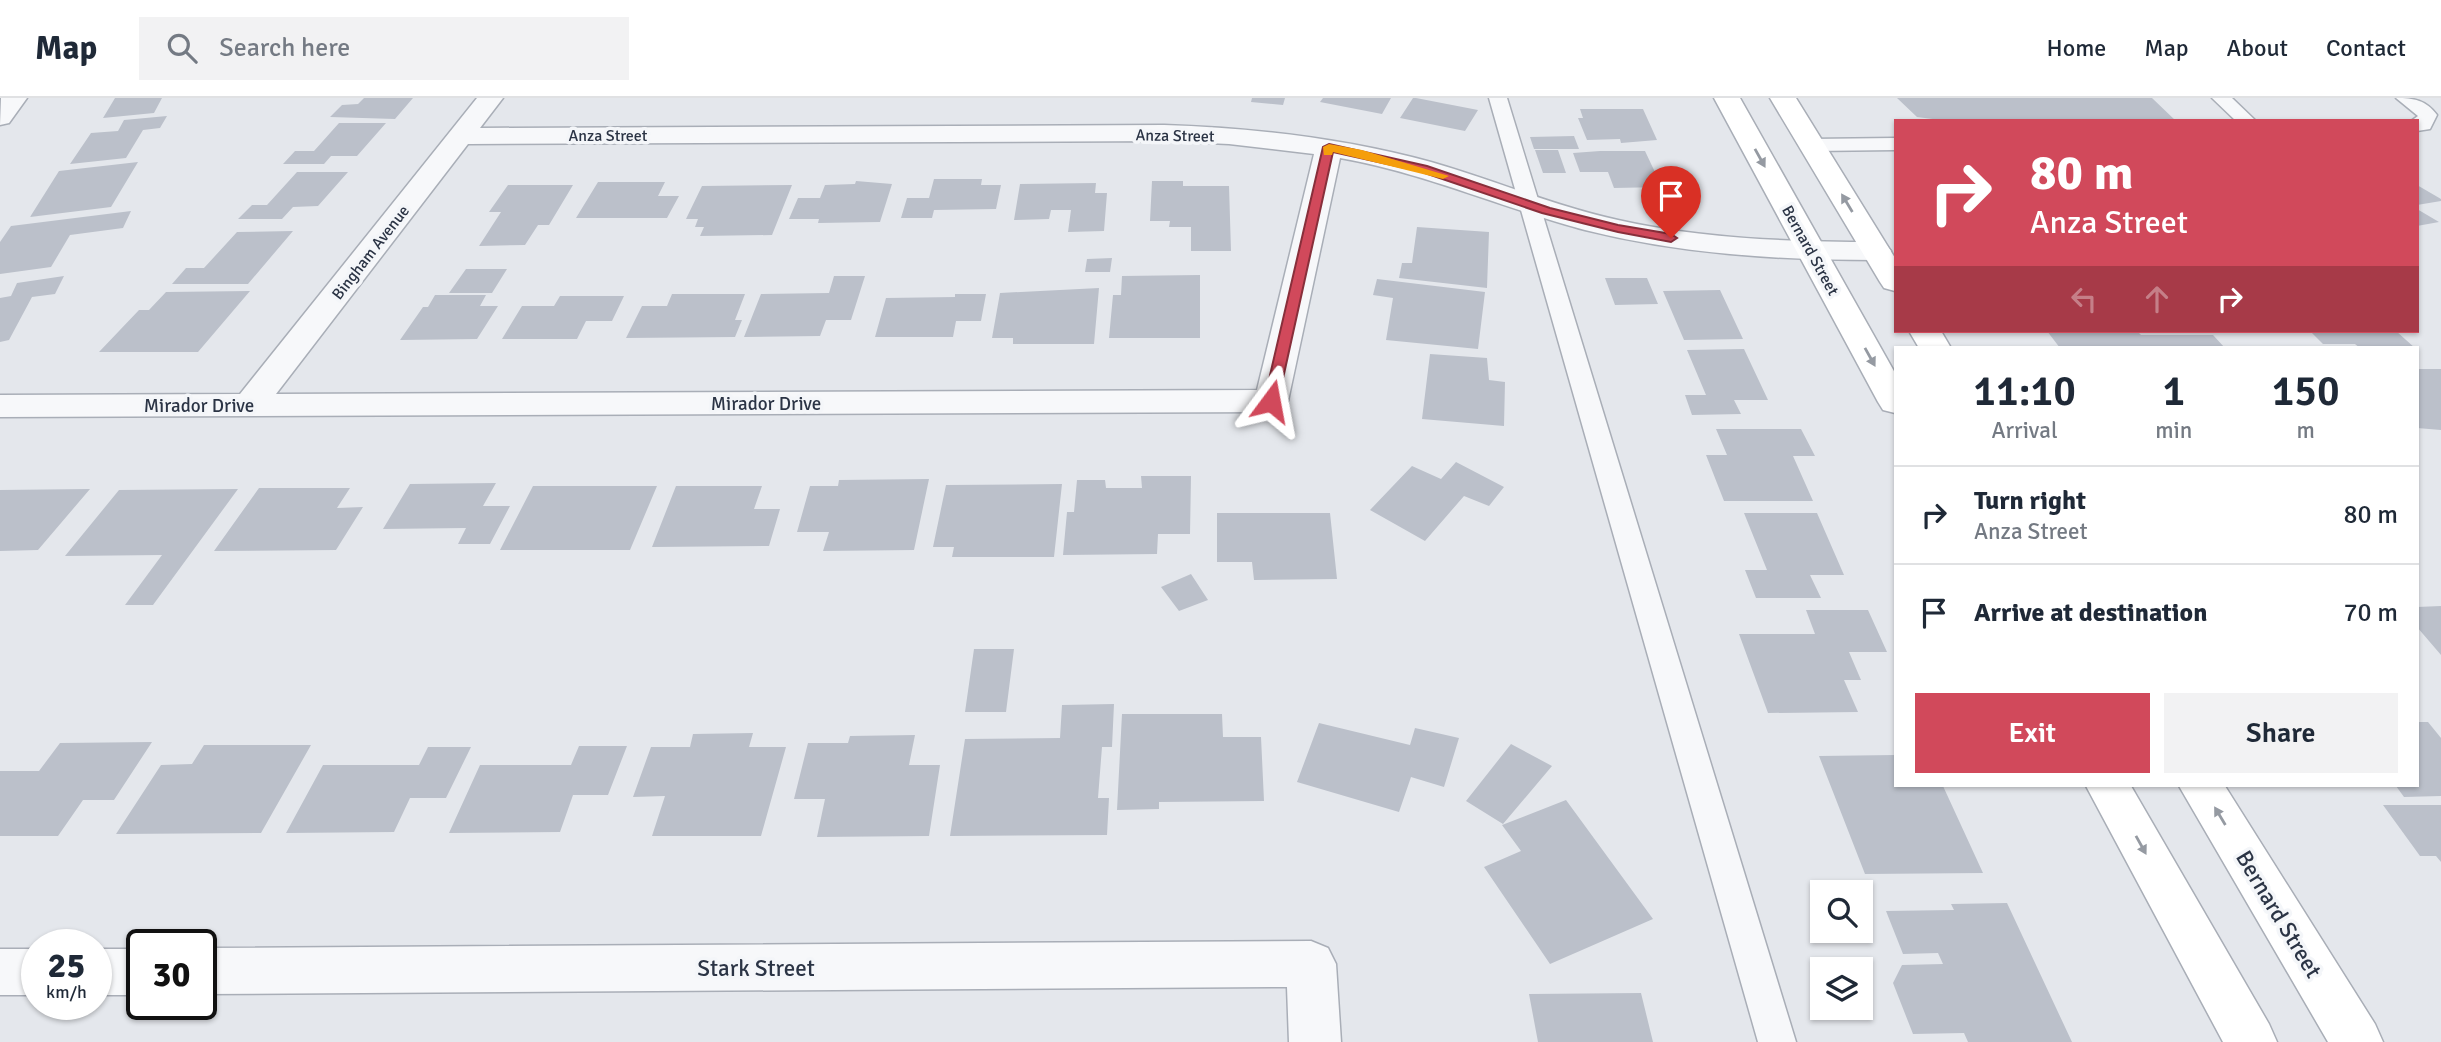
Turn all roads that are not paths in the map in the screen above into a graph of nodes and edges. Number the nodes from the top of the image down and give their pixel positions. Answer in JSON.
{"nodes":[{"id":1,"x":14,"y":98,"type":"edge"},
{"id":2,"x":490,"y":98,"type":"edge"},
{"id":3,"x":1499,"y":98,"type":"edge"},
{"id":4,"x":1727,"y":98,"type":"edge"},
{"id":5,"x":1783,"y":98,"type":"edge"},
{"id":6,"x":2221,"y":98,"type":"edge"},
{"id":7,"x":2405,"y":98,"type":"edge"},
{"id":8,"x":0,"y":117,"type":"edge"},
{"id":9,"x":2245,"y":119,"type":"edge"},
{"id":10,"x":2419,"y":125,"type":"edge"},
{"id":11,"x":460,"y":136,"type":"junction"},
{"id":12,"x":1894,"y":144,"type":"edge"},
{"id":13,"x":1812,"y":145,"type":"junction"},
{"id":14,"x":1329,"y":147,"type":"junction"},
{"id":15,"x":1531,"y":205,"type":"junction"},
{"id":16,"x":1876,"y":251,"type":"junction"},
{"id":17,"x":1812,"y":252,"type":"junction"},
{"id":18,"x":1894,"y":280,"type":"edge"},
{"id":19,"x":1894,"y":400,"type":"edge"},
{"id":20,"x":250,"y":405,"type":"junction"},
{"id":21,"x":0,"y":406,"type":"edge"},
{"id":22,"x":2109,"y":787,"type":"edge"},
{"id":23,"x":2202,"y":787,"type":"edge"},
{"id":24,"x":217,"y":971,"type":"edge"},
{"id":25,"x":0,"y":972,"type":"edge"},
{"id":26,"x":21,"y":972,"type":"edge"},
{"id":27,"x":1315,"y":1042,"type":"edge"},
{"id":28,"x":1777,"y":1042,"type":"edge"},
{"id":29,"x":2251,"y":1042,"type":"edge"},
{"id":30,"x":2357,"y":1042,"type":"edge"}],
"edges":[{"from":1,"to":8,"type":"street"},
{"from":2,"to":11,"type":"street","name":"Bingham Avenue"},
{"from":3,"to":15,"type":"lane"},
{"from":4,"to":17,"type":"street","name":"Bernard Street","one_way":true},
{"from":5,"to":13,"type":"street"},
{"from":6,"to":9,"type":"lane"},
{"from":7,"to":10,"type":"lane"},
{"from":11,"to":14,"type":"street","name":"Anza Street"},
{"from":11,"to":20,"type":"street","name":"Bingham Avenue"},
{"from":12,"to":13,"type":"lane"},
{"from":16,"to":13,"type":"street","one_way":true},
{"from":14,"to":15,"type":"street","name":"Anza Street"},
{"from":14,"to":20,"type":"street","name":"Mirador Drive"},
{"from":15,"to":17,"type":"street","name":"Anza Street"},
{"from":15,"to":28,"type":"lane"},
{"from":16,"to":17,"type":"street","name":"Anza Street"},
{"from":16,"to":18,"type":"street"},
{"from":17,"to":19,"type":"street","name":"Bernard Street","one_way":true},
{"from":20,"to":21,"type":"street","name":"Mirador Drive"},
{"from":22,"to":29,"type":"street","one_way":true},
{"from":30,"to":23,"type":"street","name":"Bernard Street","one_way":true},
{"from":24,"to":27,"type":"street","name":"Stark Street"},
{"from":25,"to":26,"type":"street"}]}
